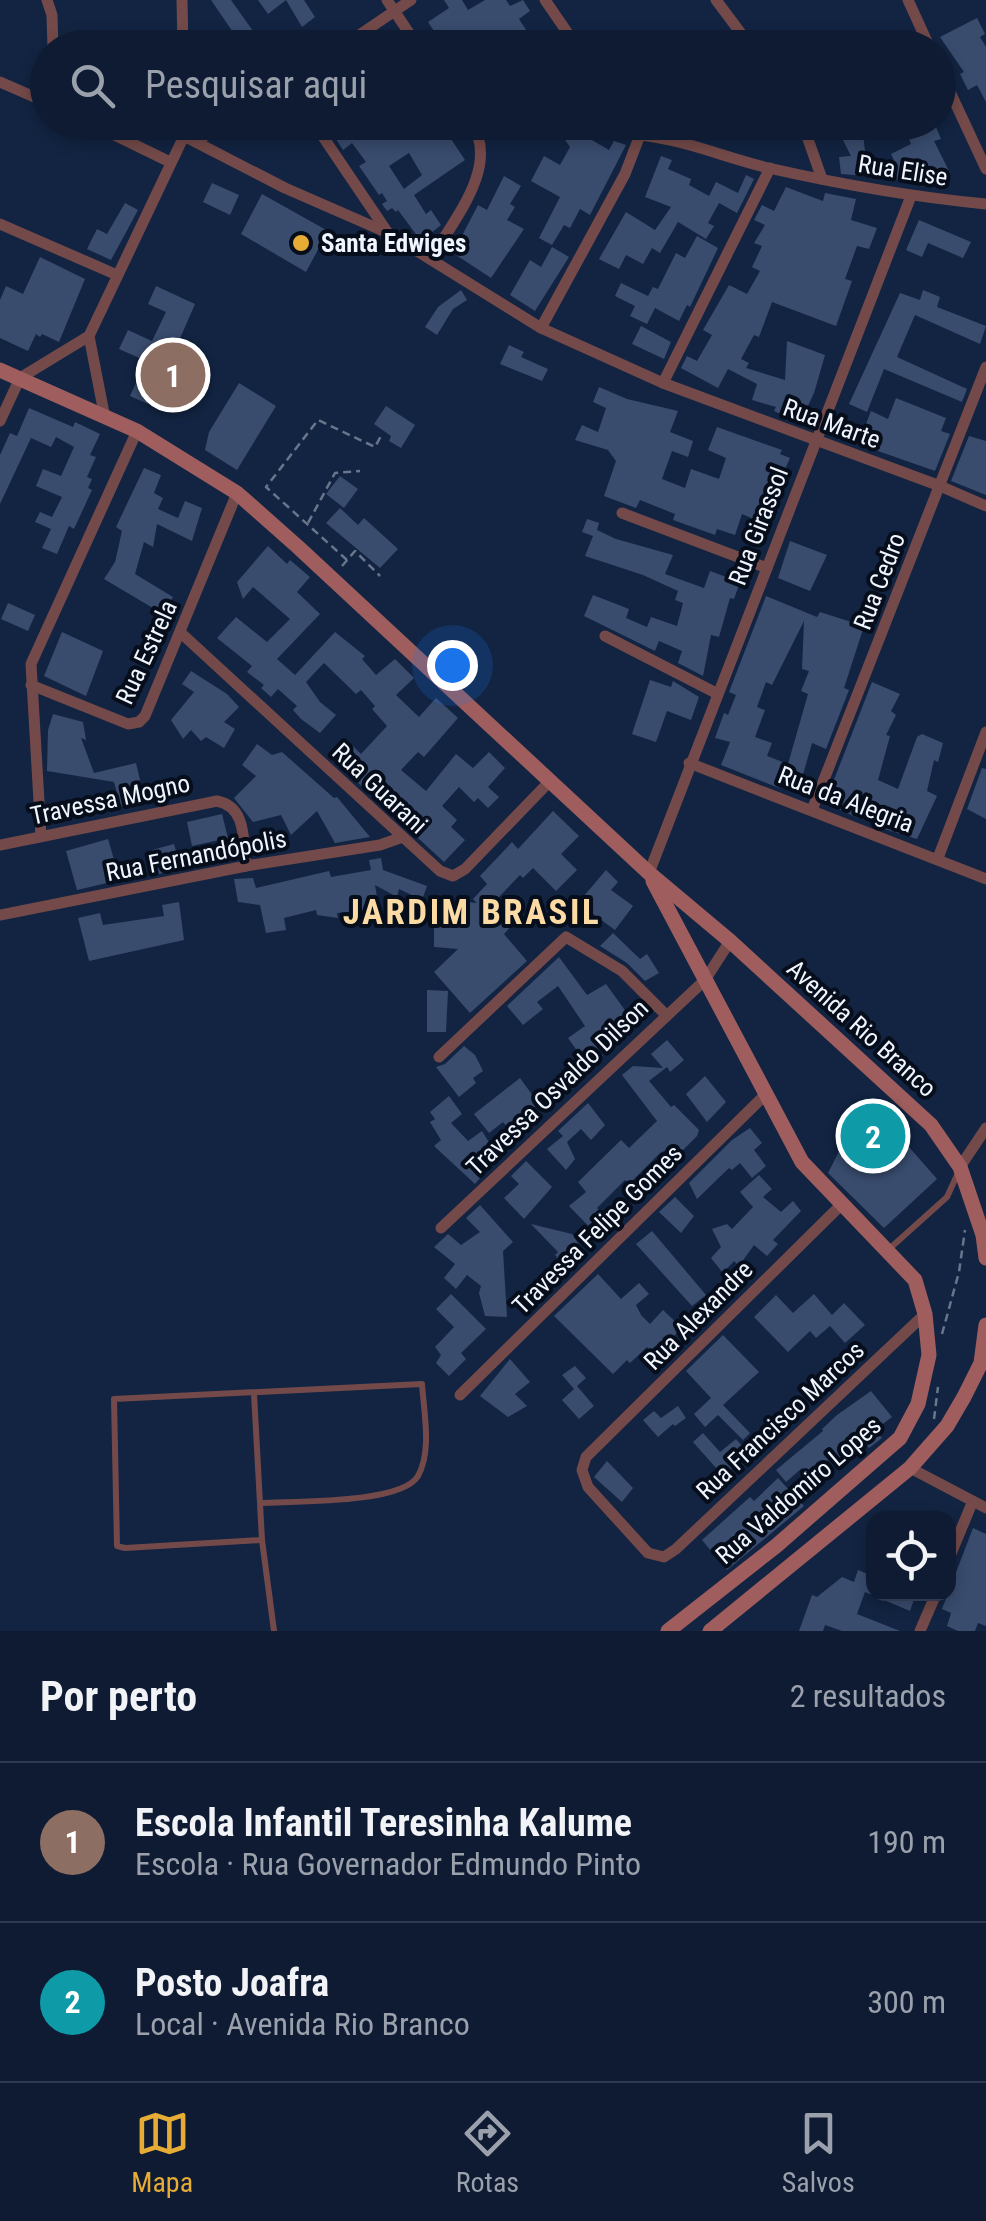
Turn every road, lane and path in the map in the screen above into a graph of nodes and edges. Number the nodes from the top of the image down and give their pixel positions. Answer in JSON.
{"nodes":[{"id":1,"x":47,"y":0,"type":"edge"},
{"id":2,"x":182,"y":0,"type":"edge"},
{"id":3,"x":386,"y":0,"type":"edge"},
{"id":4,"x":411,"y":0,"type":"edge"},
{"id":5,"x":545,"y":0,"type":"edge"},
{"id":6,"x":716,"y":0,"type":"edge"},
{"id":7,"x":908,"y":0,"type":"edge"},
{"id":8,"x":394,"y":12,"type":"junction"},
{"id":9,"x":52,"y":30,"type":"edge"},
{"id":10,"x":183,"y":30,"type":"edge"},
{"id":11,"x":367,"y":30,"type":"edge"},
{"id":12,"x":406,"y":30,"type":"edge"},
{"id":13,"x":566,"y":30,"type":"edge"},
{"id":14,"x":738,"y":30,"type":"edge"},
{"id":15,"x":922,"y":30,"type":"edge"},
{"id":16,"x":0,"y":82,"type":"edge"},
{"id":17,"x":30,"y":95,"type":"edge"},
{"id":18,"x":956,"y":105,"type":"edge"},
{"id":19,"x":125,"y":140,"type":"edge"},
{"id":20,"x":179,"y":140,"type":"edge"},
{"id":21,"x":325,"y":140,"type":"edge"},
{"id":22,"x":480,"y":140,"type":"edge"},
{"id":23,"x":638,"y":140,"type":"edge"},
{"id":24,"x":667,"y":140,"type":"edge"},
{"id":25,"x":808,"y":140,"type":"edge"},
{"id":26,"x":197,"y":141,"type":"edge"},
{"id":27,"x":170,"y":162,"type":"junction"},
{"id":28,"x":770,"y":168,"type":"junction"},
{"id":29,"x":986,"y":169,"type":"edge"},
{"id":30,"x":822,"y":179,"type":"junction"},
{"id":31,"x":911,"y":196,"type":"junction"},
{"id":32,"x":986,"y":204,"type":"edge"},
{"id":33,"x":0,"y":224,"type":"edge"},
{"id":34,"x":388,"y":233,"type":"junction"},
{"id":35,"x":431,"y":259,"type":"junction"},
{"id":36,"x":117,"y":275,"type":"junction"},
{"id":37,"x":540,"y":328,"type":"junction"},
{"id":38,"x":89,"y":336,"type":"junction"},
{"id":39,"x":986,"y":367,"type":"edge"},
{"id":40,"x":0,"y":370,"type":"edge"},
{"id":41,"x":20,"y":378,"type":"junction"},
{"id":42,"x":662,"y":383,"type":"junction"},
{"id":43,"x":104,"y":414,"type":"junction"},
{"id":44,"x":0,"y":421,"type":"edge"},
{"id":45,"x":137,"y":430,"type":"junction"},
{"id":46,"x":382,"y":434,"type":"dead end"},
{"id":47,"x":816,"y":442,"type":"junction"},
{"id":48,"x":360,"y":471,"type":"dead end"},
{"id":49,"x":940,"y":486,"type":"junction"},
{"id":50,"x":237,"y":493,"type":"junction"},
{"id":51,"x":986,"y":506,"type":"edge"},
{"id":52,"x":622,"y":513,"type":"dead end"},
{"id":53,"x":308,"y":523,"type":"junction"},
{"id":54,"x":347,"y":560,"type":"junction"},
{"id":55,"x":767,"y":568,"type":"junction"},
{"id":56,"x":380,"y":576,"type":"dead end"},
{"id":57,"x":332,"y":579,"type":"junction"},
{"id":58,"x":181,"y":634,"type":"junction"},
{"id":59,"x":606,"y":636,"type":"dead end"},
{"id":60,"x":31,"y":685,"type":"junction"},
{"id":61,"x":716,"y":693,"type":"junction"},
{"id":62,"x":986,"y":732,"type":"edge"},
{"id":63,"x":689,"y":763,"type":"junction"},
{"id":64,"x":550,"y":782,"type":"junction"},
{"id":65,"x":812,"y":810,"type":"junction"},
{"id":66,"x":41,"y":836,"type":"junction"},
{"id":67,"x":400,"y":838,"type":"junction"},
{"id":68,"x":0,"y":845,"type":"edge"},
{"id":69,"x":938,"y":858,"type":"junction"},
{"id":70,"x":246,"y":866,"type":"junction"},
{"id":71,"x":649,"y":873,"type":"junction"},
{"id":72,"x":986,"y":879,"type":"edge"},
{"id":73,"x":0,"y":915,"type":"edge"},
{"id":74,"x":730,"y":942,"type":"junction"},
{"id":75,"x":704,"y":980,"type":"junction"},
{"id":76,"x":665,"y":1014,"type":"junction"},
{"id":77,"x":439,"y":1057,"type":"dead end"},
{"id":78,"x":765,"y":1095,"type":"junction"},
{"id":79,"x":986,"y":1129,"type":"edge"},
{"id":80,"x":960,"y":1167,"type":"junction"},
{"id":81,"x":842,"y":1204,"type":"junction"},
{"id":82,"x":966,"y":1224,"type":"dead end"},
{"id":83,"x":442,"y":1228,"type":"dead end"},
{"id":84,"x":888,"y":1250,"type":"junction"},
{"id":85,"x":986,"y":1258,"type":"edge"},
{"id":86,"x":925,"y":1314,"type":"junction"},
{"id":87,"x":986,"y":1325,"type":"edge"},
{"id":88,"x":940,"y":1338,"type":"dead end"},
{"id":89,"x":939,"y":1382,"type":"dead end"},
{"id":90,"x":254,"y":1394,"type":"junction"},
{"id":91,"x":460,"y":1395,"type":"dead end"},
{"id":92,"x":934,"y":1422,"type":"dead end"},
{"id":93,"x":910,"y":1468,"type":"junction"},
{"id":94,"x":261,"y":1502,"type":"junction"},
{"id":95,"x":972,"y":1503,"type":"junction"},
{"id":96,"x":986,"y":1508,"type":"edge"},
{"id":97,"x":262,"y":1540,"type":"junction"},
{"id":98,"x":956,"y":1542,"type":"edge"},
{"id":99,"x":664,"y":1557,"type":"joint"},
{"id":100,"x":933,"y":1601,"type":"edge"},
{"id":101,"x":672,"y":1628,"type":"edge"},
{"id":102,"x":274,"y":1631,"type":"edge"},
{"id":103,"x":710,"y":1631,"type":"edge"},
{"id":104,"x":920,"y":1631,"type":"edge"}],
"edges":[{"from":1,"to":9,"type":"street"},
{"from":2,"to":10,"type":"street"},
{"from":3,"to":8,"type":"street"},
{"from":4,"to":8,"type":"street"},
{"from":5,"to":13,"type":"street"},
{"from":6,"to":14,"type":"street"},
{"from":7,"to":15,"type":"street"},
{"from":8,"to":11,"type":"street"},
{"from":8,"to":12,"type":"street"},
{"from":16,"to":17,"type":"street"},
{"from":18,"to":29,"type":"street"},
{"from":19,"to":27,"type":"street"},
{"from":20,"to":27,"type":"street"},
{"from":21,"to":34,"type":"street"},
{"from":22,"to":35,"type":"street"},
{"from":23,"to":37,"type":"street"},
{"from":24,"to":28,"type":"street","name":"Rua Elise"},
{"from":25,"to":30,"type":"street"},
{"from":26,"to":34,"type":"street","name":"Rua Marte"},
{"from":27,"to":36,"type":"street"},
{"from":28,"to":30,"type":"street","name":"Rua Elise"},
{"from":28,"to":42,"type":"street"},
{"from":30,"to":31,"type":"street","name":"Rua Elise"},
{"from":31,"to":32,"type":"street","name":"Rua Elise"},
{"from":31,"to":47,"type":"street","name":"Rua Girassol"},
{"from":33,"to":36,"type":"street"},
{"from":34,"to":35,"type":"street","name":"Rua Marte"},
{"from":35,"to":37,"type":"street","name":"Rua Marte"},
{"from":36,"to":38,"type":"street"},
{"from":37,"to":42,"type":"street","name":"Rua Marte"},
{"from":38,"to":41,"type":"street"},
{"from":38,"to":43,"type":"street"},
{"from":39,"to":49,"type":"street","name":"Rua Cedro"},
{"from":40,"to":41,"type":"street","name":"Avenida Rio Branco"},
{"from":41,"to":43,"type":"street","name":"Avenida Rio Branco"},
{"from":41,"to":44,"type":"street"},
{"from":42,"to":47,"type":"street","name":"Rua Marte"},
{"from":43,"to":45,"type":"street","name":"Avenida Rio Branco"},
{"from":45,"to":50,"type":"street","name":"Avenida Rio Branco"},
{"from":45,"to":60,"type":"street"},
{"from":46,"to":53,"type":"path"},
{"from":47,"to":49,"type":"street","name":"Rua Marte"},
{"from":47,"to":55,"type":"street","name":"Rua Girassol"},
{"from":48,"to":53,"type":"path"},
{"from":49,"to":51,"type":"street","name":"Rua Marte"},
{"from":49,"to":65,"type":"street","name":"Rua Cedro"},
{"from":50,"to":57,"type":"street","name":"Avenida Rio Branco"},
{"from":50,"to":58,"type":"street","name":"Rua Estrela"},
{"from":52,"to":55,"type":"street"},
{"from":53,"to":54,"type":"path"},
{"from":54,"to":56,"type":"path"},
{"from":54,"to":57,"type":"path"},
{"from":55,"to":61,"type":"street","name":"Rua Girassol"},
{"from":57,"to":64,"type":"street","name":"Avenida Rio Branco"},
{"from":58,"to":60,"type":"street","name":"Rua Estrela"},
{"from":58,"to":67,"type":"street","name":"Rua Guarani"},
{"from":59,"to":61,"type":"street"},
{"from":60,"to":66,"type":"street"},
{"from":61,"to":63,"type":"street","name":"Rua Girassol"},
{"from":62,"to":69,"type":"street"},
{"from":63,"to":65,"type":"street","name":"Rua da Alegria"},
{"from":63,"to":71,"type":"street","name":"Rua Girassol"},
{"from":64,"to":67,"type":"street","name":"Rua Guarani"},
{"from":64,"to":71,"type":"street","name":"Avenida Rio Branco"},
{"from":65,"to":69,"type":"street","name":"Rua da Alegria"},
{"from":66,"to":68,"type":"street","name":"Travessa Mogno"},
{"from":66,"to":70,"type":"street","name":"Travessa Mogno"},
{"from":67,"to":70,"type":"street","name":"Rua Fernandópolis"},
{"from":69,"to":72,"type":"street","name":"Rua da Alegria"},
{"from":70,"to":73,"type":"street","name":"Rua Fernandópolis"},
{"from":71,"to":74,"type":"street","name":"Avenida Rio Branco"},
{"from":71,"to":75,"type":"street"},
{"from":74,"to":75,"type":"street","name":"Travessa Osvaldo Dilson"},
{"from":74,"to":80,"type":"street","name":"Avenida Rio Branco"},
{"from":75,"to":76,"type":"street","name":"Travessa Osvaldo Dilson"},
{"from":75,"to":78,"type":"street"},
{"from":76,"to":77,"type":"street"},
{"from":76,"to":83,"type":"street","name":"Travessa Osvaldo Dilson"},
{"from":78,"to":81,"type":"street"},
{"from":78,"to":91,"type":"street","name":"Travessa Felipe Gomes"},
{"from":79,"to":80,"type":"street"},
{"from":80,"to":84,"type":"lane"},
{"from":80,"to":85,"type":"street","name":"Avenida Rio Branco"},
{"from":81,"to":84,"type":"street"},
{"from":81,"to":99,"type":"street","name":"Rua Alexandre"},
{"from":82,"to":88,"type":"path"},
{"from":84,"to":86,"type":"street"},
{"from":86,"to":99,"type":"street","name":"Rua Francisco Marcos"},
{"from":86,"to":101,"type":"street","name":"Rua Valdomiro Lopes"},
{"from":87,"to":93,"type":"street"},
{"from":89,"to":92,"type":"path"},
{"from":90,"to":94,"type":"lane"},
{"from":90,"to":94,"type":"lane"},
{"from":90,"to":97,"type":"lane"},
{"from":93,"to":95,"type":"street"},
{"from":93,"to":103,"type":"street"},
{"from":94,"to":97,"type":"lane"},
{"from":95,"to":96,"type":"street"},
{"from":95,"to":98,"type":"street"},
{"from":97,"to":102,"type":"lane"},
{"from":100,"to":104,"type":"street"}]}
